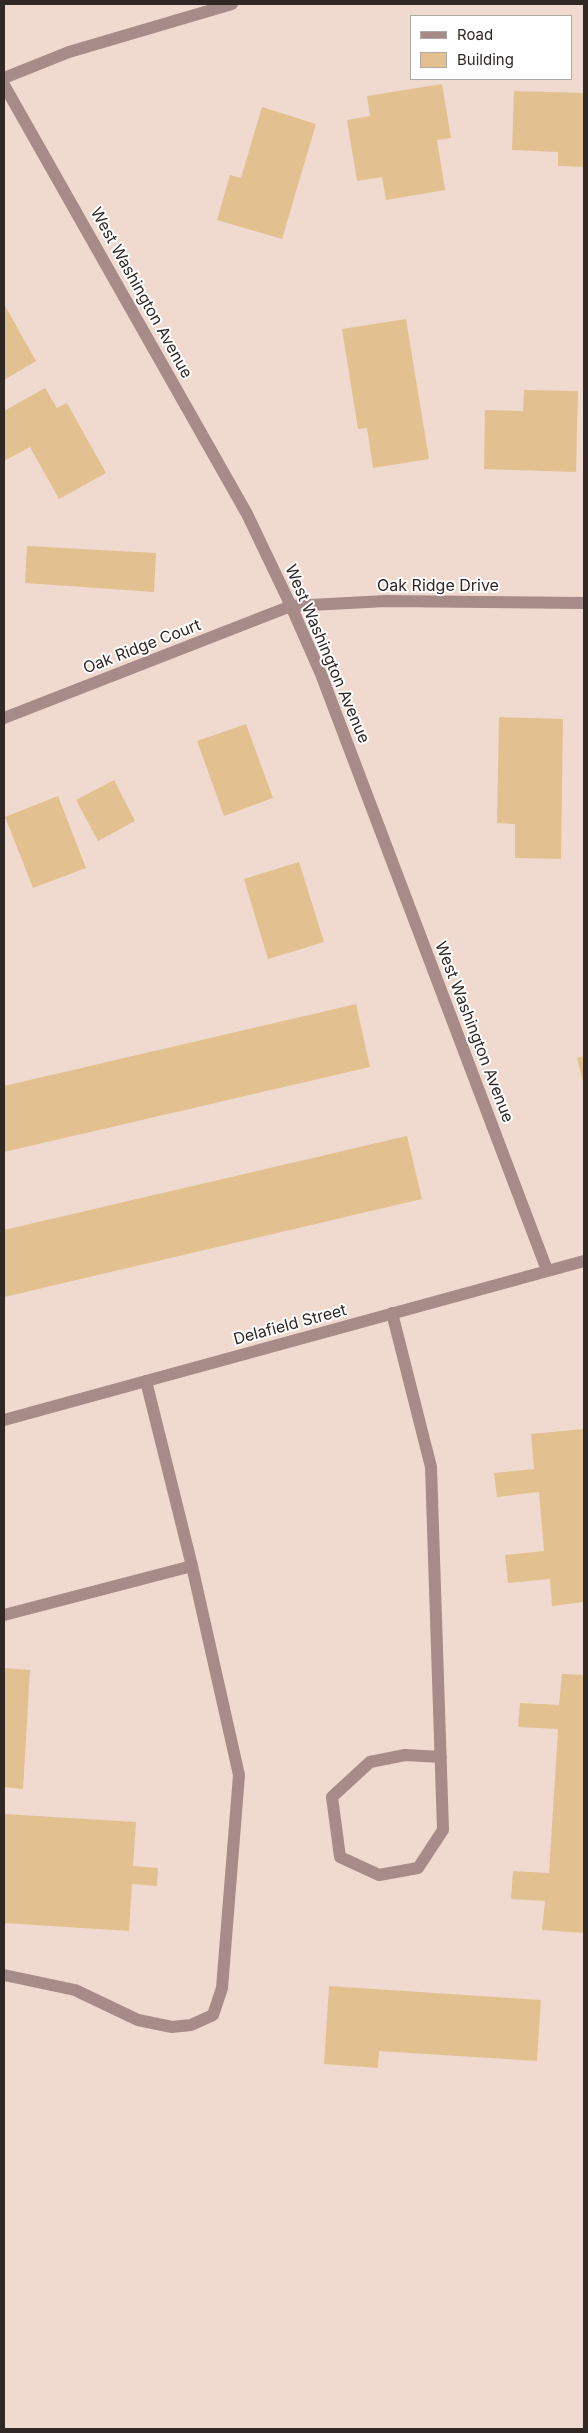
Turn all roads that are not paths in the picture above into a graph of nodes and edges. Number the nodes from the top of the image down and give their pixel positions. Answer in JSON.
{"nodes":[{"id":1,"x":232,"y":4,"type":"edge"},
{"id":2,"x":4,"y":78,"type":"edge"},
{"id":3,"x":4,"y":85,"type":"edge"},
{"id":4,"x":584,"y":603,"type":"edge"},
{"id":5,"x":291,"y":606,"type":"junction"},
{"id":6,"x":4,"y":718,"type":"edge"},
{"id":7,"x":584,"y":1261,"type":"edge"},
{"id":8,"x":547,"y":1270,"type":"junction"},
{"id":9,"x":392,"y":1313,"type":"junction"},
{"id":10,"x":146,"y":1381,"type":"junction"},
{"id":11,"x":4,"y":1420,"type":"edge"},
{"id":12,"x":192,"y":1566,"type":"junction"},
{"id":13,"x":4,"y":1615,"type":"edge"},
{"id":14,"x":441,"y":1757,"type":"junction"},
{"id":15,"x":4,"y":1975,"type":"edge"}],
"edges":[{"from":1,"to":2,"type":"street"},
{"from":3,"to":5,"type":"street","name":"West Washington Avenue"},
{"from":4,"to":5,"type":"street","name":"Oak Ridge Drive"},
{"from":5,"to":6,"type":"street","name":"Oak Ridge Court"},
{"from":5,"to":8,"type":"street","name":"West Washington Avenue"},
{"from":7,"to":8,"type":"street","name":"Delafield Street"},
{"from":8,"to":9,"type":"street","name":"Delafield Street"},
{"from":9,"to":10,"type":"street","name":"Delafield Street"},
{"from":9,"to":14,"type":"street"},
{"from":10,"to":11,"type":"street","name":"Delafield Street"},
{"from":10,"to":12,"type":"street"},
{"from":12,"to":13,"type":"street"},
{"from":12,"to":15,"type":"street"},
{"from":14,"to":14,"type":"street"}]}
